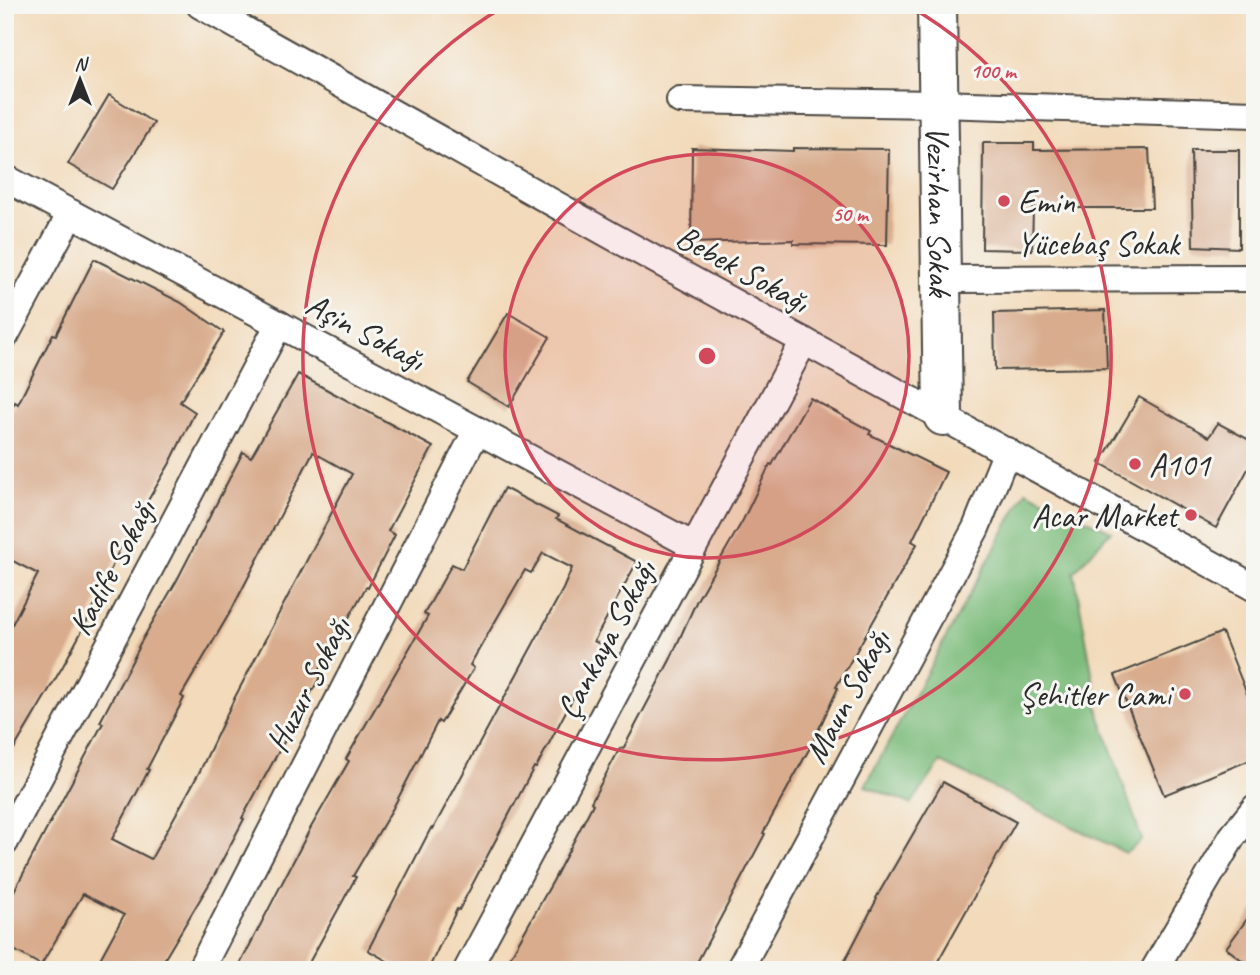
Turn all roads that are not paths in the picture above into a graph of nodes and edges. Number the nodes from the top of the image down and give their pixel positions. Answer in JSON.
{"nodes":[{"id":1,"x":200,"y":5,"type":"edge"},
{"id":2,"x":937,"y":5,"type":"edge"},
{"id":3,"x":680,"y":100,"type":"dead end"},
{"id":4,"x":939,"y":104,"type":"junction"},
{"id":5,"x":1255,"y":114,"type":"edge"},
{"id":6,"x":5,"y":178,"type":"edge"},
{"id":7,"x":71,"y":213,"type":"junction"},
{"id":8,"x":1255,"y":278,"type":"edge"},
{"id":9,"x":941,"y":279,"type":"junction"},
{"id":10,"x":279,"y":324,"type":"junction"},
{"id":11,"x":5,"y":336,"type":"edge"},
{"id":12,"x":804,"y":341,"type":"junction"},
{"id":13,"x":943,"y":416,"type":"junction"},
{"id":14,"x":477,"y":430,"type":"junction"},
{"id":15,"x":1007,"y":451,"type":"junction"},
{"id":16,"x":694,"y":546,"type":"junction"},
{"id":17,"x":1255,"y":587,"type":"edge"},
{"id":18,"x":1255,"y":808,"type":"edge"},
{"id":19,"x":5,"y":842,"type":"edge"},
{"id":20,"x":200,"y":970,"type":"edge"},
{"id":21,"x":467,"y":970,"type":"edge"},
{"id":22,"x":739,"y":970,"type":"edge"},
{"id":23,"x":1154,"y":970,"type":"edge"}],
"edges":[{"from":1,"to":12,"type":"street","name":"Bebek Sokağı"},
{"from":2,"to":4,"type":"street","name":"Vezirhan Sokak"},
{"from":3,"to":4,"type":"street"},
{"from":4,"to":5,"type":"street"},
{"from":4,"to":9,"type":"street","name":"Vezirhan Sokak"},
{"from":6,"to":7,"type":"street","name":"Aşin Sokağı"},
{"from":7,"to":10,"type":"street","name":"Aşin Sokağı"},
{"from":7,"to":11,"type":"street"},
{"from":8,"to":9,"type":"street","name":"Yücebaş Sokak"},
{"from":9,"to":13,"type":"street","name":"Vezirhan Sokak"},
{"from":10,"to":14,"type":"street","name":"Aşin Sokağı"},
{"from":10,"to":19,"type":"street","name":"Kadife Sokağı"},
{"from":12,"to":13,"type":"street","name":"Bebek Sokağı"},
{"from":12,"to":16,"type":"street","name":"Çankaya Sokağı"},
{"from":13,"to":15,"type":"street","name":"Bebek Sokağı"},
{"from":14,"to":16,"type":"street","name":"Aşin Sokağı"},
{"from":14,"to":20,"type":"street","name":"Huzur Sokağı"},
{"from":15,"to":17,"type":"street","name":"Bebek Sokağı"},
{"from":15,"to":22,"type":"street","name":"Maun Sokağı"},
{"from":16,"to":21,"type":"street","name":"Çankaya Sokağı"},
{"from":18,"to":23,"type":"street"}]}
